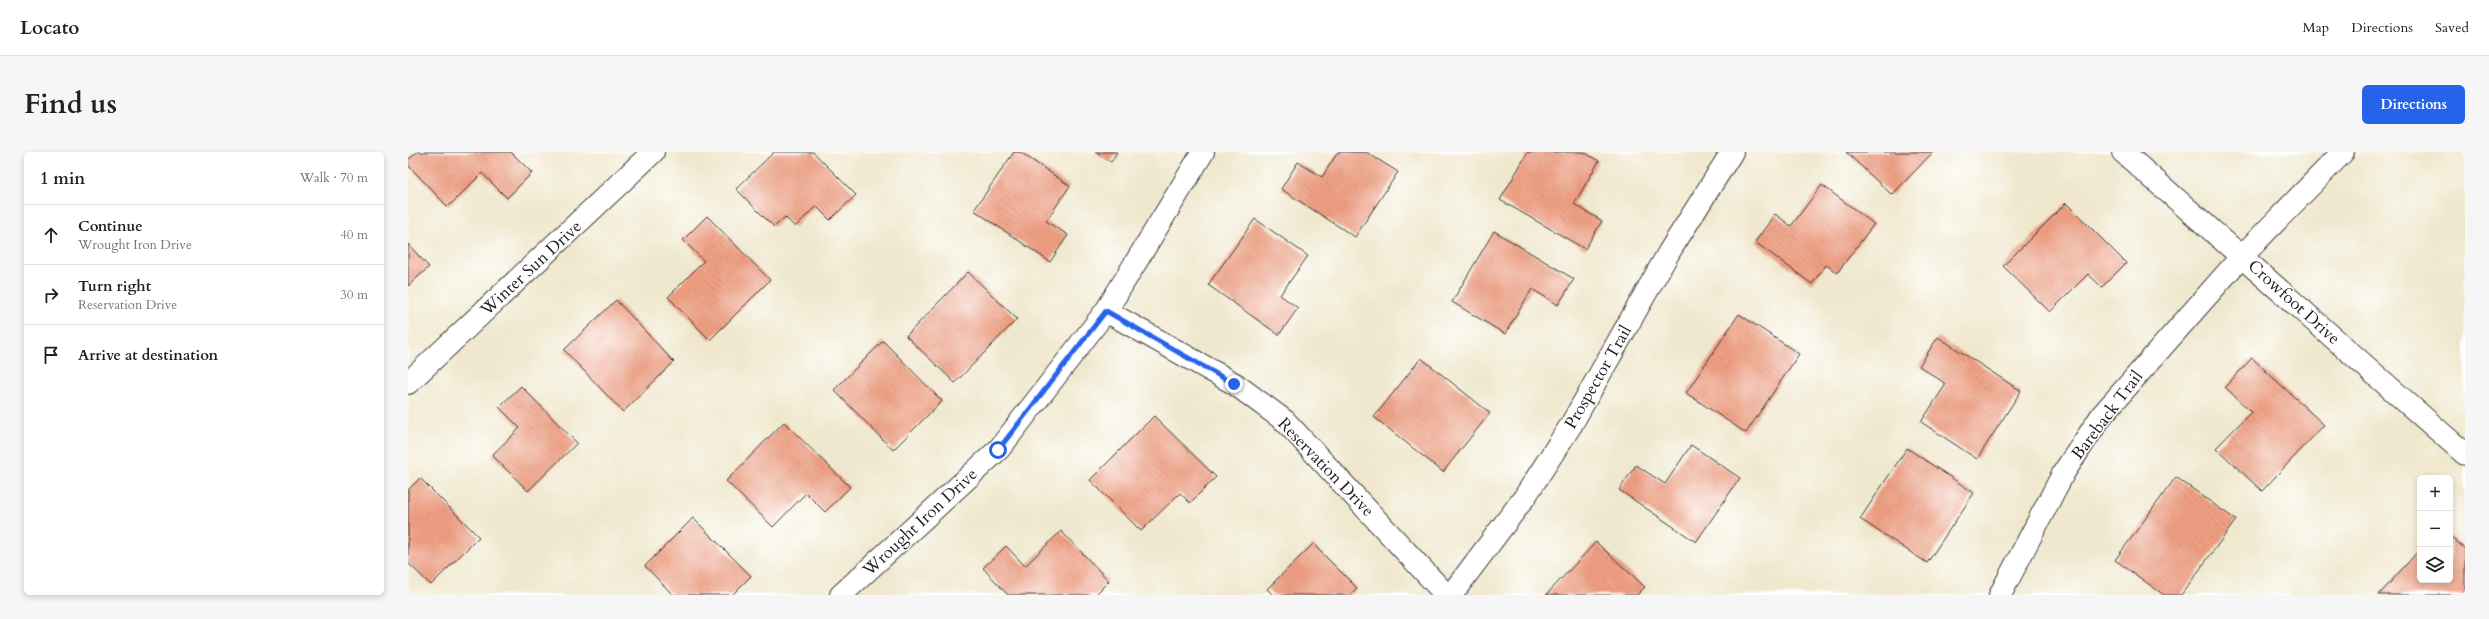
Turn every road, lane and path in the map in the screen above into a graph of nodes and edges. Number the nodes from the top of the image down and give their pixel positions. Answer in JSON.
{"nodes":[{"id":1,"x":653,"y":152,"type":"edge"},
{"id":2,"x":1203,"y":152,"type":"edge"},
{"id":3,"x":1732,"y":152,"type":"edge"},
{"id":4,"x":2123,"y":152,"type":"edge"},
{"id":5,"x":2343,"y":152,"type":"edge"},
{"id":6,"x":2242,"y":256,"type":"junction"},
{"id":7,"x":1106,"y":311,"type":"junction"},
{"id":8,"x":408,"y":383,"type":"edge"},
{"id":9,"x":2465,"y":454,"type":"edge"},
{"id":10,"x":841,"y":595,"type":"edge"},
{"id":11,"x":1446,"y":595,"type":"edge"},
{"id":12,"x":1451,"y":595,"type":"edge"},
{"id":13,"x":2000,"y":595,"type":"edge"}],
"edges":[{"from":1,"to":8,"type":"street","name":"Winter Sun Drive"},
{"from":2,"to":7,"type":"street","name":"Wrought Iron Drive"},
{"from":3,"to":12,"type":"street","name":"Prospector Trail"},
{"from":4,"to":6,"type":"street","name":"Crowfoot Drive"},
{"from":5,"to":6,"type":"street","name":"Bareback Trail"},
{"from":6,"to":9,"type":"street","name":"Crowfoot Drive"},
{"from":6,"to":13,"type":"street","name":"Bareback Trail"},
{"from":7,"to":10,"type":"street","name":"Wrought Iron Drive"},
{"from":7,"to":11,"type":"street","name":"Reservation Drive"}]}
